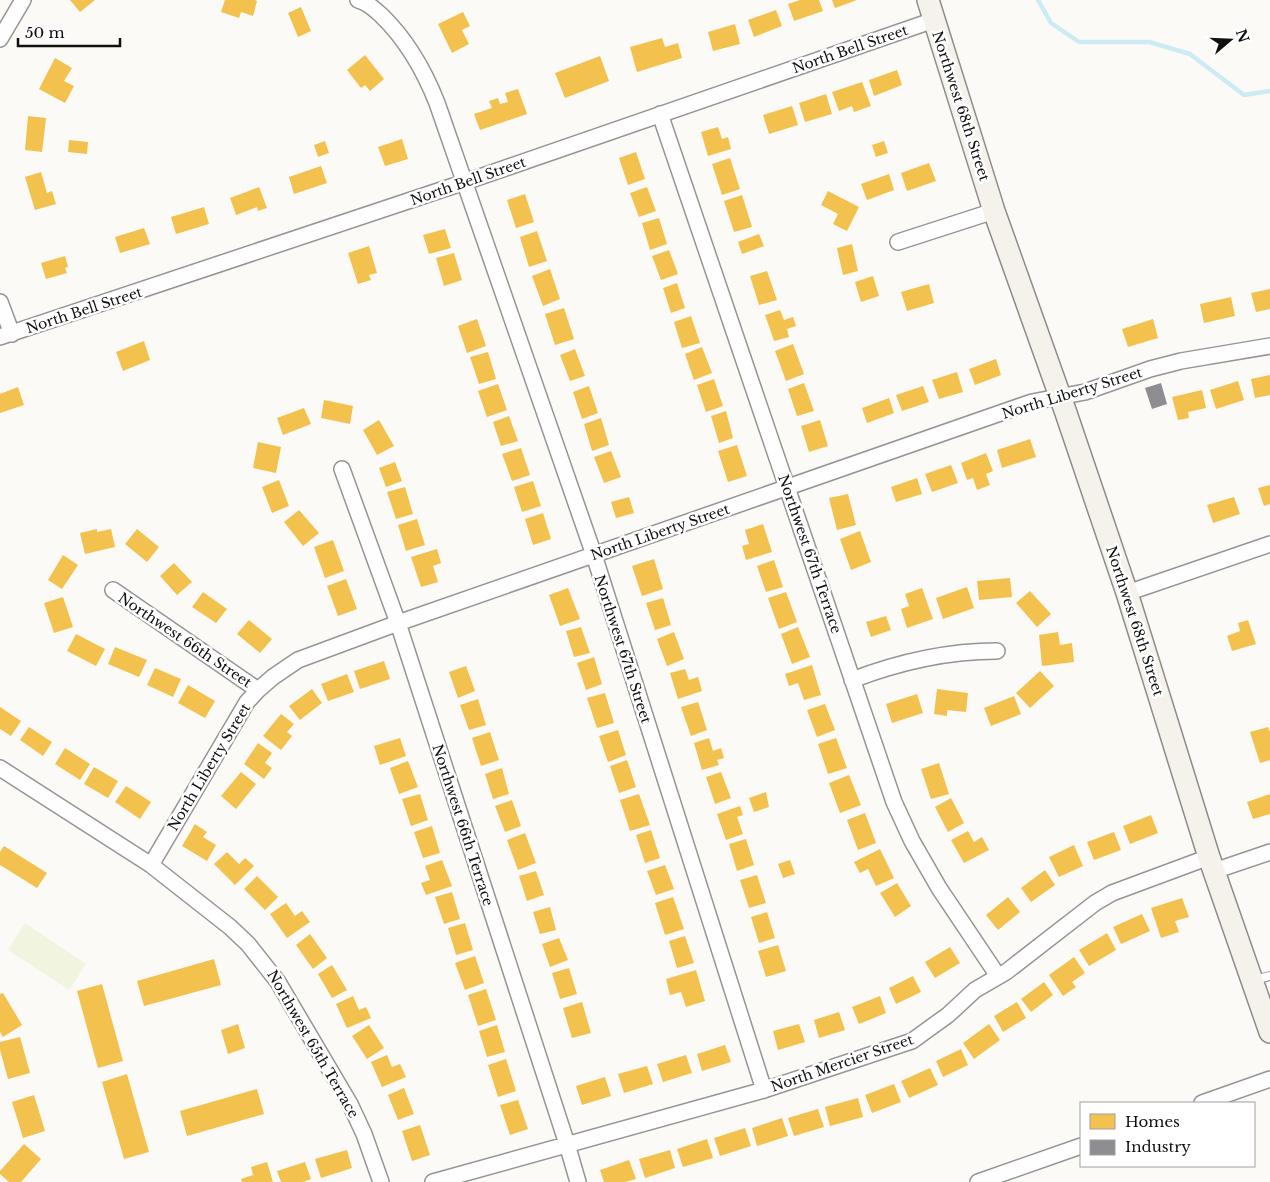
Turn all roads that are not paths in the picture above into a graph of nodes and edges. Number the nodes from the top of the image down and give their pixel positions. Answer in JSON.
{"nodes":[{"id":1,"x":23,"y":0,"type":"edge"},
{"id":2,"x":358,"y":0,"type":"edge"},
{"id":3,"x":931,"y":10,"type":"edge"},
{"id":4,"x":0,"y":39,"type":"edge"},
{"id":5,"x":660,"y":114,"type":"junction"},
{"id":6,"x":465,"y":182,"type":"junction"},
{"id":7,"x":994,"y":211,"type":"junction"},
{"id":8,"x":898,"y":242,"type":"dead end"},
{"id":9,"x":0,"y":302,"type":"edge"},
{"id":10,"x":6,"y":335,"type":"edge"},
{"id":11,"x":1270,"y":346,"type":"edge"},
{"id":12,"x":1060,"y":398,"type":"junction"},
{"id":13,"x":342,"y":469,"type":"dead end"},
{"id":14,"x":788,"y":488,"type":"junction"},
{"id":15,"x":1270,"y":544,"type":"edge"},
{"id":16,"x":594,"y":555,"type":"junction"},
{"id":17,"x":112,"y":590,"type":"dead end"},
{"id":18,"x":1127,"y":594,"type":"junction"},
{"id":19,"x":398,"y":623,"type":"junction"},
{"id":20,"x":997,"y":651,"type":"dead end"},
{"id":21,"x":852,"y":680,"type":"junction"},
{"id":22,"x":258,"y":690,"type":"junction"},
{"id":23,"x":0,"y":768,"type":"edge"},
{"id":24,"x":1270,"y":852,"type":"edge"},
{"id":25,"x":1212,"y":864,"type":"junction"},
{"id":26,"x":151,"y":865,"type":"junction"},
{"id":27,"x":998,"y":976,"type":"junction"},
{"id":28,"x":1261,"y":978,"type":"edge"},
{"id":29,"x":1270,"y":1032,"type":"edge"},
{"id":30,"x":1270,"y":1079,"type":"edge"},
{"id":31,"x":764,"y":1090,"type":"junction"},
{"id":32,"x":1205,"y":1102,"type":"edge"},
{"id":33,"x":567,"y":1144,"type":"junction"},
{"id":34,"x":1080,"y":1146,"type":"edge"},
{"id":35,"x":381,"y":1182,"type":"edge"},
{"id":36,"x":433,"y":1182,"type":"edge"},
{"id":37,"x":578,"y":1182,"type":"edge"},
{"id":38,"x":978,"y":1182,"type":"edge"}],
"edges":[{"from":1,"to":4,"type":"street"},
{"from":2,"to":6,"type":"street","name":"Northwest 67th Street"},
{"from":3,"to":5,"type":"street","name":"North Bell Street"},
{"from":3,"to":7,"type":"main road","name":"Northwest 68th Street"},
{"from":5,"to":6,"type":"street","name":"North Bell Street"},
{"from":5,"to":14,"type":"street","name":"Northwest 67th Terrace"},
{"from":6,"to":10,"type":"street","name":"North Bell Street"},
{"from":6,"to":16,"type":"street","name":"Northwest 67th Street"},
{"from":7,"to":8,"type":"street"},
{"from":7,"to":12,"type":"main road","name":"Northwest 68th Street"},
{"from":9,"to":10,"type":"street"},
{"from":11,"to":12,"type":"street","name":"North Liberty Street"},
{"from":12,"to":14,"type":"street","name":"North Liberty Street"},
{"from":12,"to":18,"type":"main road","name":"Northwest 68th Street"},
{"from":13,"to":19,"type":"street","name":"Northwest 66th Terrace"},
{"from":14,"to":16,"type":"street","name":"North Liberty Street"},
{"from":14,"to":21,"type":"street","name":"Northwest 67th Terrace"},
{"from":15,"to":18,"type":"street"},
{"from":16,"to":19,"type":"street","name":"North Liberty Street"},
{"from":16,"to":31,"type":"street","name":"Northwest 67th Street"},
{"from":17,"to":22,"type":"street","name":"Northwest 66th Street"},
{"from":18,"to":25,"type":"main road","name":"Northwest 68th Street"},
{"from":19,"to":22,"type":"street","name":"North Liberty Street"},
{"from":19,"to":33,"type":"street","name":"Northwest 66th Terrace"},
{"from":20,"to":21,"type":"street"},
{"from":21,"to":27,"type":"street","name":"Northwest 67th Terrace"},
{"from":22,"to":26,"type":"street","name":"North Liberty Street"},
{"from":23,"to":26,"type":"street","name":"Northwest 65th Terrace"},
{"from":24,"to":25,"type":"street","name":"North Mercier Street"},
{"from":25,"to":27,"type":"street","name":"North Mercier Street"},
{"from":25,"to":28,"type":"main road","name":"Northwest 68th Street"},
{"from":26,"to":35,"type":"street","name":"Northwest 65th Terrace"},
{"from":27,"to":31,"type":"street","name":"North Mercier Street"},
{"from":28,"to":29,"type":"main road","name":"Northwest 68th Street"},
{"from":30,"to":32,"type":"street"},
{"from":31,"to":33,"type":"street","name":"North Mercier Street"},
{"from":33,"to":36,"type":"street","name":"North Mercier Street"},
{"from":33,"to":37,"type":"street","name":"Northwest 66th Terrace"},
{"from":34,"to":38,"type":"street"}]}
